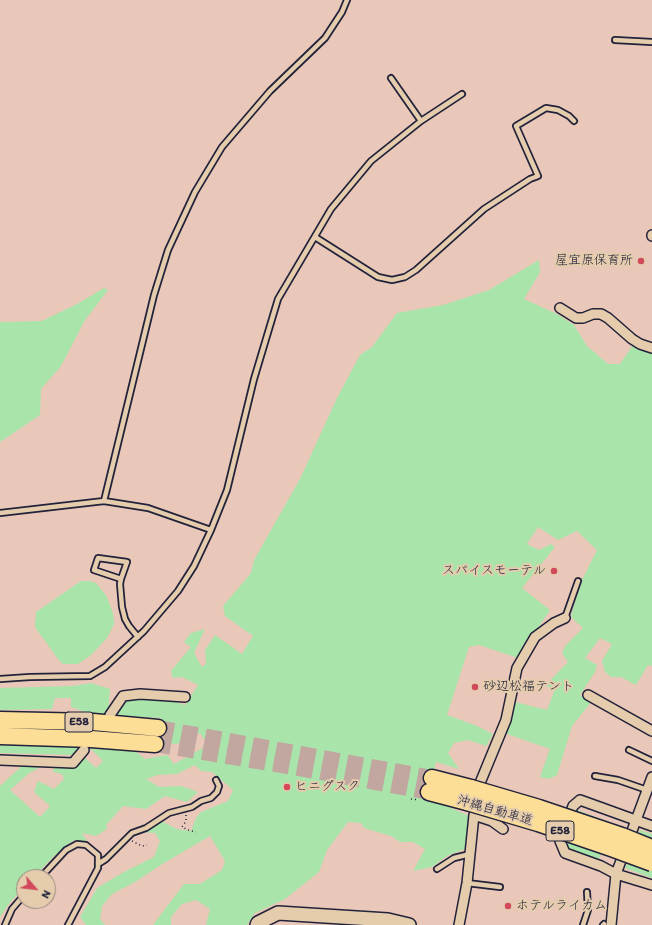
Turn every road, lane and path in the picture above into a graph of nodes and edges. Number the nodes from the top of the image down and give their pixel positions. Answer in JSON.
{"nodes":[{"id":1,"x":347,"y":0,"type":"edge"},
{"id":2,"x":615,"y":40,"type":"dead end"},
{"id":3,"x":652,"y":42,"type":"edge"},
{"id":4,"x":392,"y":78,"type":"dead end"},
{"id":5,"x":462,"y":94,"type":"dead end"},
{"id":6,"x":421,"y":121,"type":"junction"},
{"id":7,"x":574,"y":121,"type":"dead end"},
{"id":8,"x":315,"y":237,"type":"junction"},
{"id":9,"x":560,"y":308,"type":"dead end"},
{"id":10,"x":652,"y":348,"type":"edge"},
{"id":11,"x":104,"y":501,"type":"junction"},
{"id":12,"x":0,"y":513,"type":"edge"},
{"id":13,"x":211,"y":530,"type":"junction"},
{"id":14,"x":121,"y":579,"type":"junction"},
{"id":15,"x":578,"y":581,"type":"dead end"},
{"id":16,"x":565,"y":618,"type":"joint"},
{"id":17,"x":138,"y":637,"type":"junction"},
{"id":18,"x":0,"y":679,"type":"edge"},
{"id":19,"x":588,"y":695,"type":"dead end"},
{"id":20,"x":185,"y":697,"type":"dead end"},
{"id":21,"x":110,"y":715,"type":"dead end"},
{"id":22,"x":0,"y":720,"type":"edge"},
{"id":23,"x":158,"y":728,"type":"tunnel mouth"},
{"id":24,"x":652,"y":731,"type":"edge"},
{"id":25,"x":0,"y":736,"type":"edge"},
{"id":26,"x":155,"y":744,"type":"tunnel mouth"},
{"id":27,"x":84,"y":750,"type":"dead end"},
{"id":28,"x":629,"y":750,"type":"dead end"},
{"id":29,"x":0,"y":760,"type":"edge"},
{"id":30,"x":652,"y":761,"type":"edge"},
{"id":31,"x":595,"y":776,"type":"dead end"},
{"id":32,"x":652,"y":777,"type":"edge"},
{"id":33,"x":216,"y":780,"type":"dead end"},
{"id":34,"x":430,"y":785,"type":"tunnel mouth"},
{"id":35,"x":647,"y":790,"type":"junction"},
{"id":36,"x":471,"y":802,"type":"junction"},
{"id":37,"x":185,"y":809,"type":"junction"},
{"id":38,"x":636,"y":820,"type":"junction"},
{"id":39,"x":652,"y":826,"type":"edge"},
{"id":40,"x":504,"y":829,"type":"dead end"},
{"id":41,"x":196,"y":832,"type":"dead end"},
{"id":42,"x":127,"y":839,"type":"junction"},
{"id":43,"x":147,"y":845,"type":"dead end"},
{"id":44,"x":652,"y":848,"type":"edge"},
{"id":45,"x":470,"y":854,"type":"junction"},
{"id":46,"x":652,"y":863,"type":"edge"},
{"id":47,"x":98,"y":864,"type":"junction"},
{"id":48,"x":48,"y":869,"type":"edge"},
{"id":49,"x":437,"y":869,"type":"dead end"},
{"id":50,"x":616,"y":874,"type":"junction"},
{"id":51,"x":467,"y":883,"type":"junction"},
{"id":52,"x":652,"y":885,"type":"edge"},
{"id":53,"x":500,"y":887,"type":"dead end"},
{"id":54,"x":587,"y":892,"type":"dead end"},
{"id":55,"x":16,"y":904,"type":"edge"},
{"id":56,"x":5,"y":925,"type":"edge"},
{"id":57,"x":68,"y":925,"type":"edge"},
{"id":58,"x":257,"y":925,"type":"edge"},
{"id":59,"x":409,"y":925,"type":"edge"},
{"id":60,"x":460,"y":925,"type":"edge"},
{"id":61,"x":583,"y":925,"type":"edge"},
{"id":62,"x":606,"y":925,"type":"edge"}],
"edges":[{"from":1,"to":11,"type":"lane"},
{"from":2,"to":3,"type":"lane"},
{"from":4,"to":6,"type":"lane"},
{"from":5,"to":6,"type":"lane"},
{"from":6,"to":8,"type":"lane"},
{"from":7,"to":8,"type":"lane"},
{"from":8,"to":13,"type":"lane"},
{"from":9,"to":10,"type":"street"},
{"from":11,"to":12,"type":"lane"},
{"from":11,"to":13,"type":"lane"},
{"from":13,"to":17,"type":"lane"},
{"from":14,"to":14,"type":"lane"},
{"from":14,"to":17,"type":"lane"},
{"from":15,"to":16,"type":"lane"},
{"from":16,"to":36,"type":"street"},
{"from":17,"to":18,"type":"lane"},
{"from":19,"to":24,"type":"street"},
{"from":20,"to":21,"type":"street"},
{"from":22,"to":23,"type":"highway","number":"E58"},
{"from":25,"to":26,"type":"highway","number":"E58"},
{"from":27,"to":29,"type":"street"},
{"from":28,"to":30,"type":"lane"},
{"from":31,"to":35,"type":"lane"},
{"from":32,"to":35,"type":"street"},
{"from":33,"to":37,"type":"lane"},
{"from":34,"to":36,"type":"highway","name":"沖縄自動車道","number":"E58"},
{"from":35,"to":38,"type":"street"},
{"from":36,"to":40,"type":"street"},
{"from":36,"to":44,"type":"highway","name":"沖縄自動車道","number":"E58","bridge":true},
{"from":36,"to":45,"type":"street"},
{"from":36,"to":46,"type":"highway","name":"沖縄自動車道","number":"E58","bridge":true},
{"from":37,"to":41,"type":"path"},
{"from":37,"to":42,"type":"lane"},
{"from":38,"to":39,"type":"street"},
{"from":38,"to":50,"type":"street"},
{"from":38,"to":50,"type":"street"},
{"from":42,"to":43,"type":"path"},
{"from":42,"to":47,"type":"lane"},
{"from":45,"to":49,"type":"lane"},
{"from":45,"to":51,"type":"street"},
{"from":47,"to":48,"type":"lane"},
{"from":47,"to":57,"type":"lane"},
{"from":50,"to":52,"type":"street"},
{"from":50,"to":62,"type":"street"},
{"from":51,"to":53,"type":"lane"},
{"from":51,"to":60,"type":"street"},
{"from":54,"to":61,"type":"lane"},
{"from":55,"to":56,"type":"lane"},
{"from":58,"to":59,"type":"street"}]}
